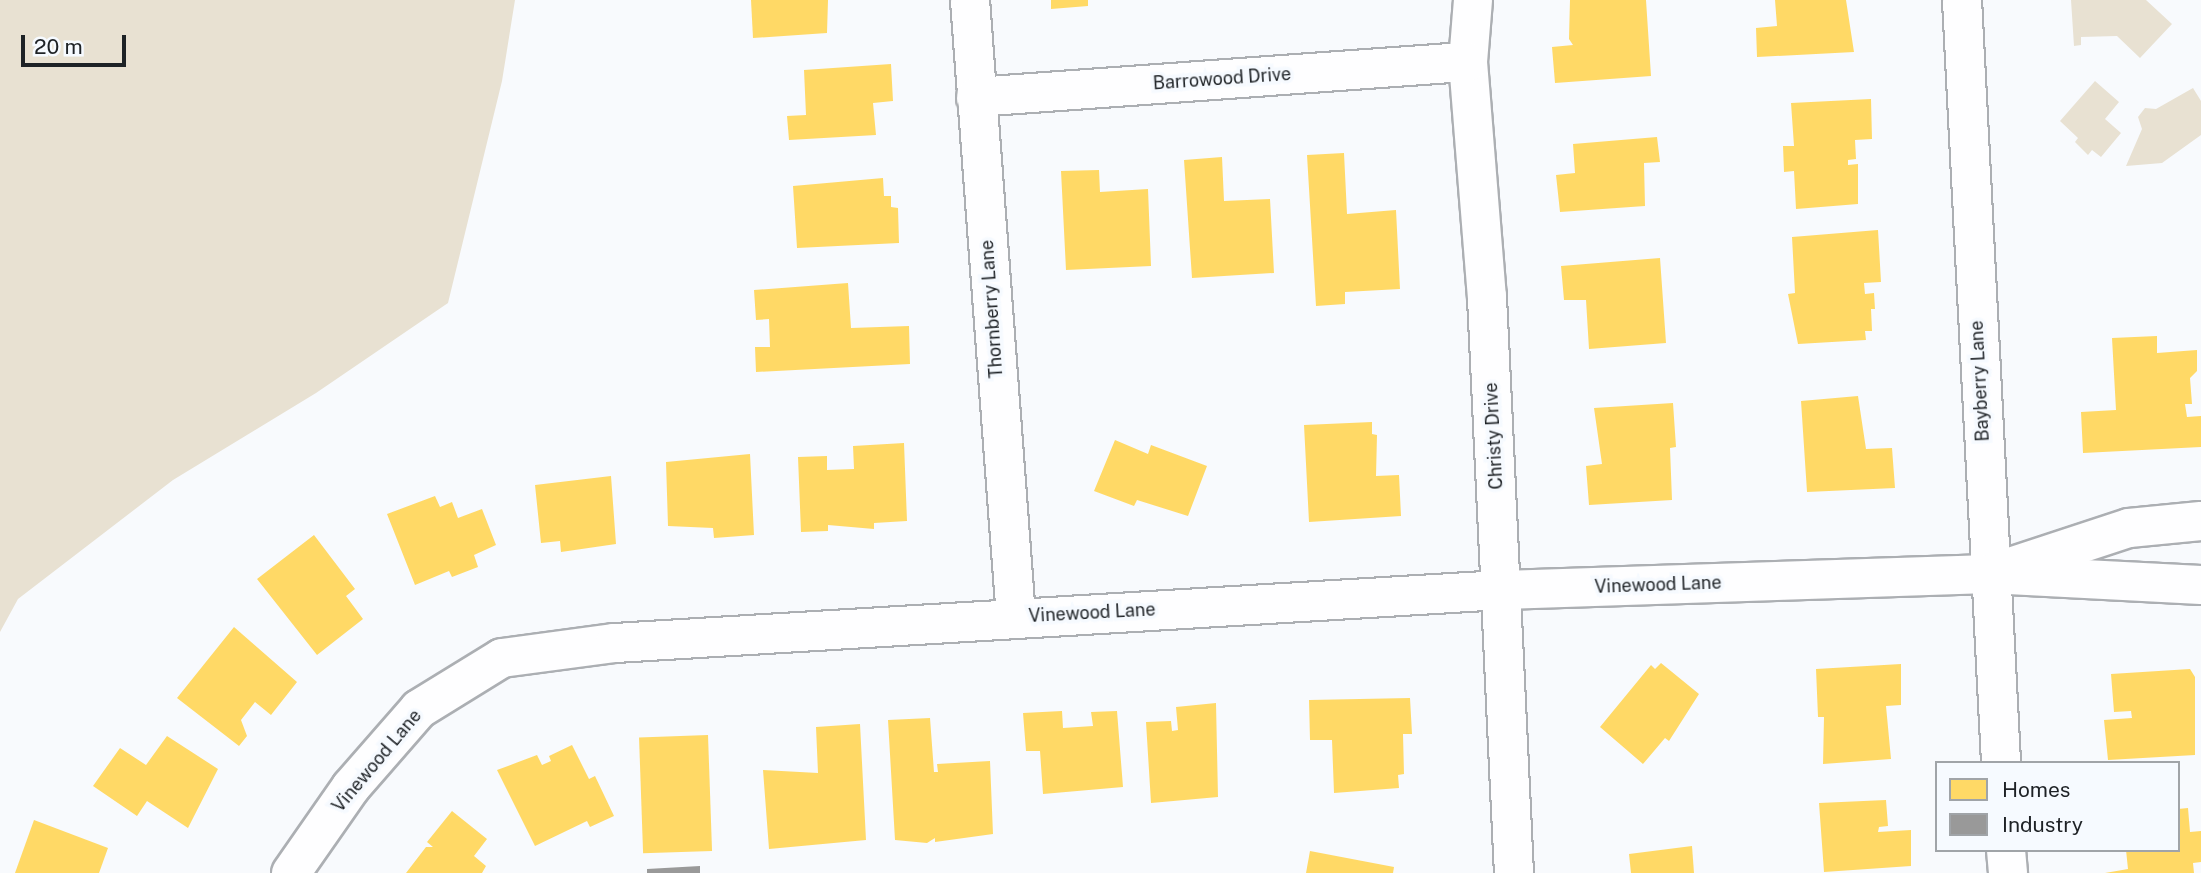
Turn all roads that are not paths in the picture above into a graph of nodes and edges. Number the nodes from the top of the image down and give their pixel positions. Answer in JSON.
{"nodes":[{"id":1,"x":970,"y":0,"type":"edge"},
{"id":2,"x":1473,"y":0,"type":"edge"},
{"id":3,"x":1962,"y":0,"type":"edge"},
{"id":4,"x":1468,"y":62,"type":"junction"},
{"id":5,"x":976,"y":97,"type":"junction"},
{"id":6,"x":2201,"y":521,"type":"edge"},
{"id":7,"x":1989,"y":574,"type":"junction"},
{"id":8,"x":2201,"y":585,"type":"edge"},
{"id":9,"x":1503,"y":590,"type":"junction"},
{"id":10,"x":1016,"y":617,"type":"junction"},
{"id":11,"x":2001,"y":761,"type":"edge"},
{"id":12,"x":2006,"y":852,"type":"edge"},
{"id":13,"x":291,"y":873,"type":"edge"},
{"id":14,"x":1514,"y":873,"type":"edge"},
{"id":15,"x":2008,"y":873,"type":"edge"}],
"edges":[{"from":1,"to":5,"type":"street","name":"Thornberry Lane"},
{"from":2,"to":4,"type":"street","name":"Christy Drive"},
{"from":3,"to":7,"type":"street","name":"Bayberry Lane"},
{"from":4,"to":5,"type":"street","name":"Barrowood Drive"},
{"from":4,"to":9,"type":"street","name":"Christy Drive"},
{"from":5,"to":10,"type":"street","name":"Thornberry Lane"},
{"from":6,"to":7,"type":"street","name":"Vinewood Lane"},
{"from":7,"to":8,"type":"street","name":"Vinewood Lane"},
{"from":7,"to":9,"type":"street","name":"Vinewood Lane"},
{"from":7,"to":11,"type":"street","name":"Bayberry Lane"},
{"from":9,"to":10,"type":"street","name":"Vinewood Lane"},
{"from":9,"to":14,"type":"street","name":"Christy Drive"},
{"from":10,"to":13,"type":"street","name":"Vinewood Lane"},
{"from":12,"to":15,"type":"street"}]}
